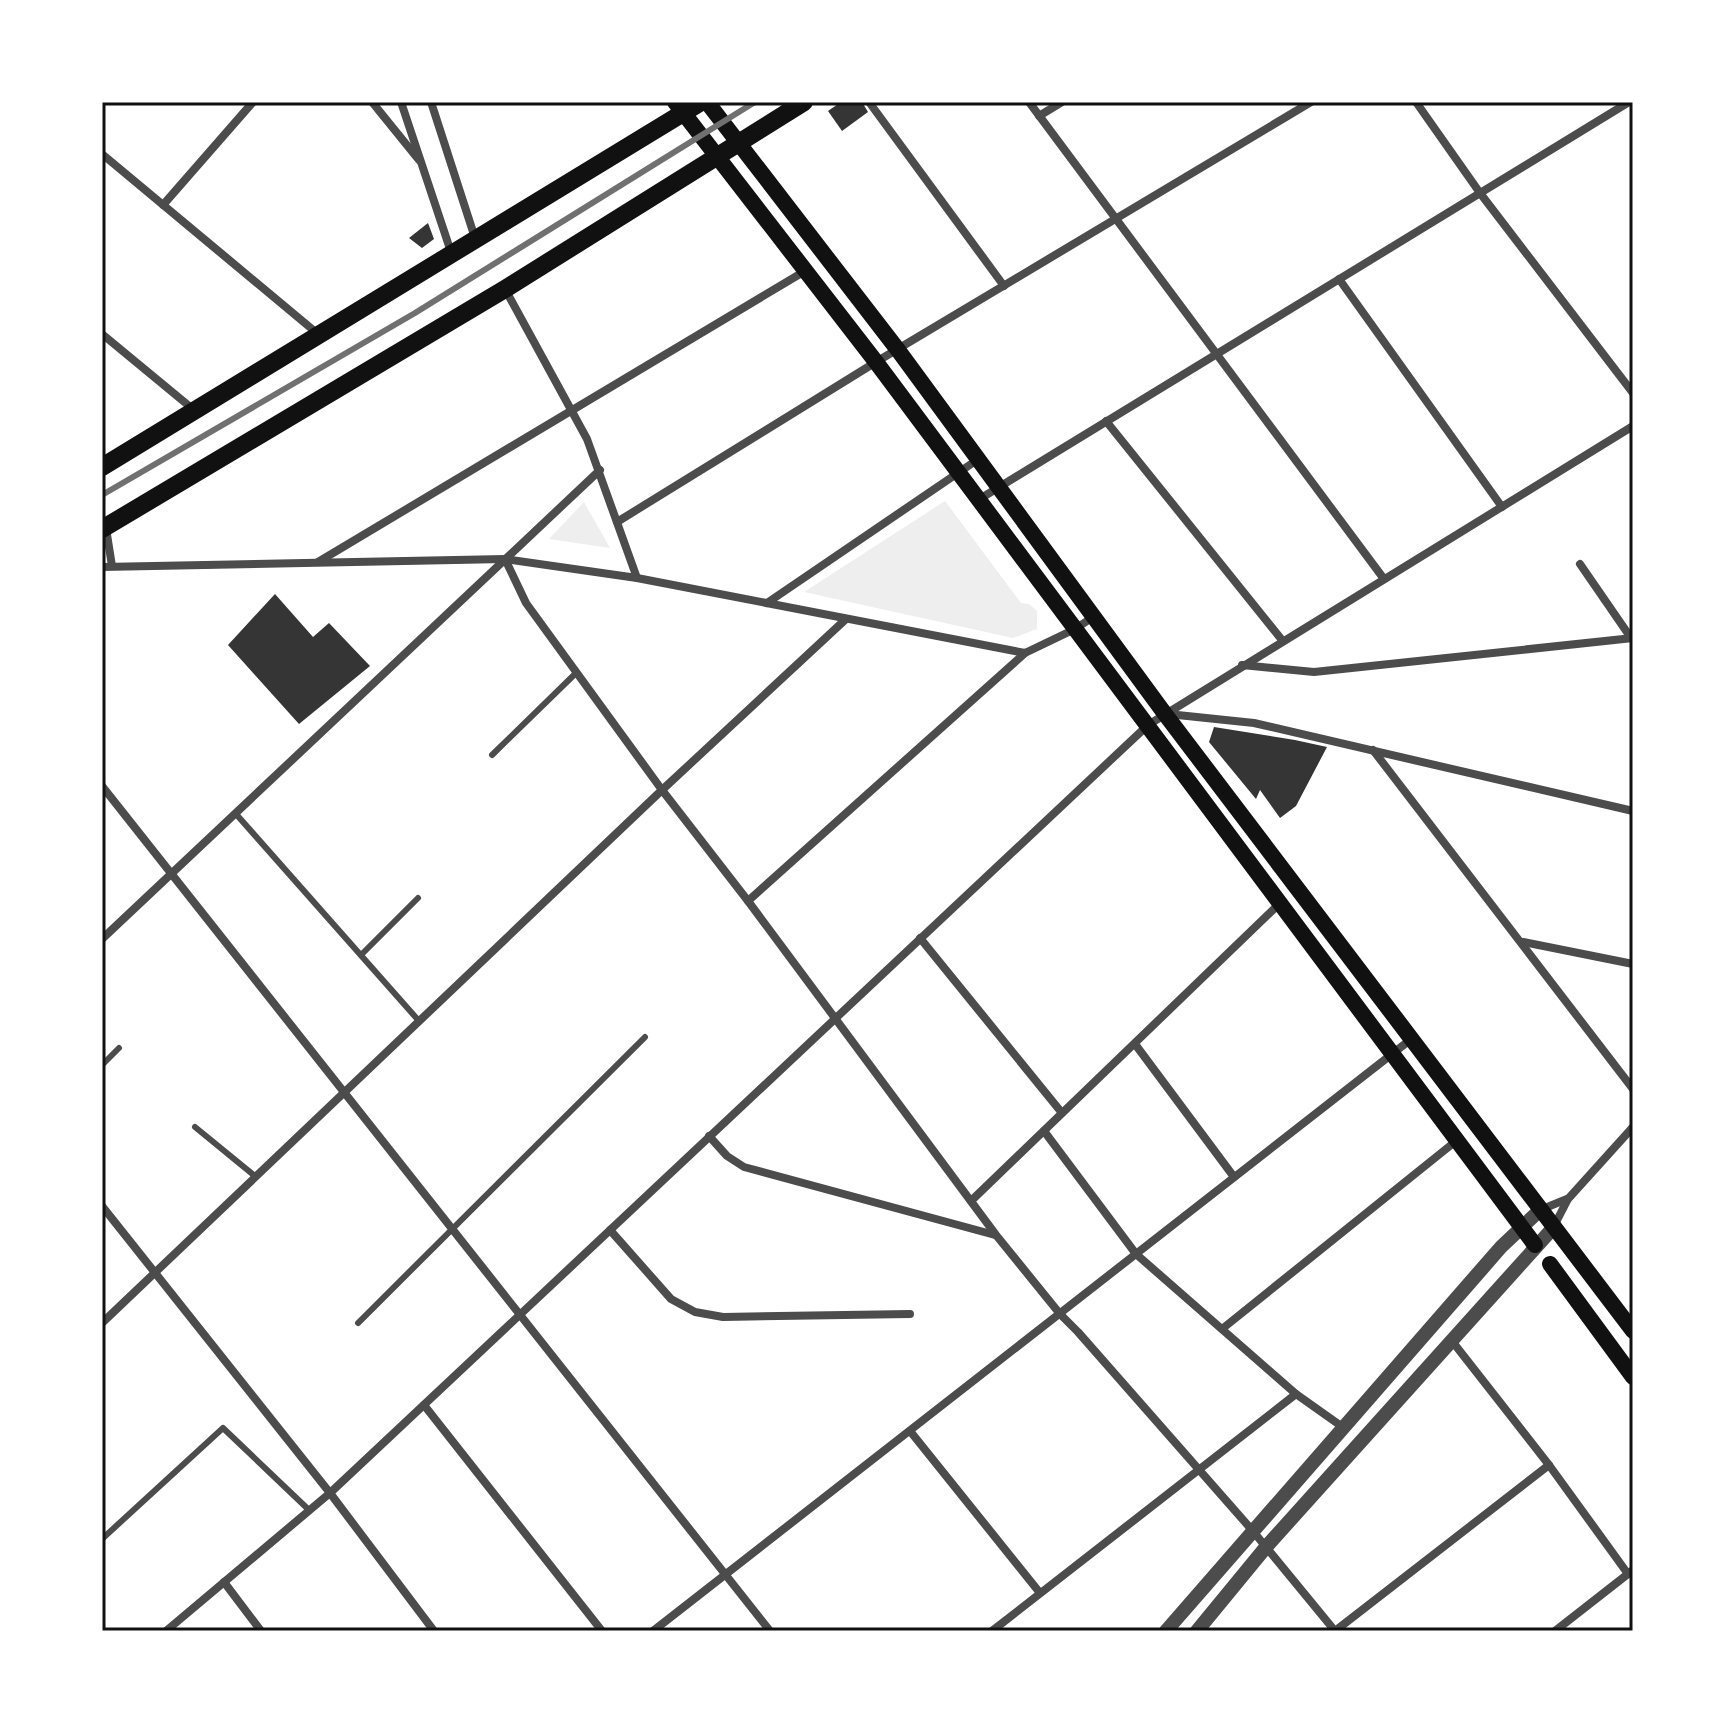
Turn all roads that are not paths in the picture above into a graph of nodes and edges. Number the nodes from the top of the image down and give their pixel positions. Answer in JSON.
{"nodes":[{"id":1,"x":253,"y":102,"type":"edge"},
{"id":2,"x":372,"y":102,"type":"edge"},
{"id":3,"x":401,"y":102,"type":"edge"},
{"id":4,"x":431,"y":102,"type":"edge"},
{"id":5,"x":704,"y":102,"type":"edge"},
{"id":6,"x":804,"y":102,"type":"edge"},
{"id":7,"x":869,"y":102,"type":"edge"},
{"id":8,"x":1029,"y":102,"type":"edge"},
{"id":9,"x":1062,"y":102,"type":"edge"},
{"id":10,"x":1311,"y":102,"type":"edge"},
{"id":11,"x":1416,"y":102,"type":"edge"},
{"id":12,"x":1629,"y":102,"type":"edge"},
{"id":13,"x":679,"y":107,"type":"edge"},
{"id":14,"x":1039,"y":116,"type":"junction"},
{"id":15,"x":738,"y":142,"type":"junction"},
{"id":16,"x":102,"y":154,"type":"edge"},
{"id":17,"x":717,"y":157,"type":"junction"},
{"id":18,"x":422,"y":164,"type":"junction"},
{"id":19,"x":1480,"y":193,"type":"junction"},
{"id":20,"x":163,"y":205,"type":"junction"},
{"id":21,"x":1116,"y":219,"type":"junction"},
{"id":22,"x":475,"y":238,"type":"junction"},
{"id":23,"x":451,"y":252,"type":"junction"},
{"id":24,"x":805,"y":271,"type":"junction"},
{"id":25,"x":1339,"y":279,"type":"junction"},
{"id":26,"x":1004,"y":286,"type":"junction"},
{"id":27,"x":505,"y":289,"type":"junction"},
{"id":28,"x":102,"y":334,"type":"edge"},
{"id":29,"x":318,"y":334,"type":"junction"},
{"id":30,"x":898,"y":350,"type":"junction"},
{"id":31,"x":1216,"y":354,"type":"junction"},
{"id":32,"x":876,"y":362,"type":"junction"},
{"id":33,"x":1633,"y":393,"type":"edge"},
{"id":34,"x":194,"y":410,"type":"junction"},
{"id":35,"x":571,"y":410,"type":"junction"},
{"id":36,"x":1106,"y":421,"type":"junction"},
{"id":37,"x":1633,"y":426,"type":"edge"},
{"id":38,"x":977,"y":460,"type":"junction"},
{"id":39,"x":102,"y":467,"type":"edge"},
{"id":40,"x":600,"y":470,"type":"junction"},
{"id":41,"x":957,"y":473,"type":"junction"},
{"id":42,"x":997,"y":488,"type":"junction"},
{"id":43,"x":977,"y":500,"type":"junction"},
{"id":44,"x":1502,"y":507,"type":"junction"},
{"id":45,"x":617,"y":522,"type":"junction"},
{"id":46,"x":104,"y":528,"type":"edge"},
{"id":47,"x":505,"y":559,"type":"junction"},
{"id":48,"x":316,"y":563,"type":"junction"},
{"id":49,"x":1580,"y":564,"type":"dead end"},
{"id":50,"x":107,"y":566,"type":"edge"},
{"id":51,"x":637,"y":578,"type":"junction"},
{"id":52,"x":1384,"y":579,"type":"junction"},
{"id":53,"x":767,"y":603,"type":"junction"},
{"id":54,"x":1093,"y":617,"type":"junction"},
{"id":55,"x":846,"y":619,"type":"junction"},
{"id":56,"x":1075,"y":629,"type":"junction"},
{"id":57,"x":1632,"y":638,"type":"edge"},
{"id":58,"x":1282,"y":640,"type":"junction"},
{"id":59,"x":1025,"y":653,"type":"junction"},
{"id":60,"x":1242,"y":665,"type":"junction"},
{"id":61,"x":576,"y":673,"type":"junction"},
{"id":62,"x":1165,"y":714,"type":"junction"},
{"id":63,"x":1148,"y":725,"type":"junction"},
{"id":64,"x":1372,"y":749,"type":"junction"},
{"id":65,"x":492,"y":755,"type":"dead end"},
{"id":66,"x":102,"y":786,"type":"edge"},
{"id":67,"x":662,"y":790,"type":"junction"},
{"id":68,"x":1633,"y":811,"type":"edge"},
{"id":69,"x":236,"y":814,"type":"junction"},
{"id":70,"x":171,"y":875,"type":"junction"},
{"id":71,"x":418,"y":898,"type":"dead end"},
{"id":72,"x":748,"y":901,"type":"junction"},
{"id":73,"x":1280,"y":903,"type":"junction"},
{"id":74,"x":920,"y":938,"type":"junction"},
{"id":75,"x":102,"y":939,"type":"edge"},
{"id":76,"x":1522,"y":942,"type":"junction"},
{"id":77,"x":361,"y":955,"type":"junction"},
{"id":78,"x":1633,"y":964,"type":"edge"},
{"id":79,"x":835,"y":1018,"type":"junction"},
{"id":80,"x":419,"y":1021,"type":"junction"},
{"id":81,"x":645,"y":1037,"type":"dead end"},
{"id":82,"x":1410,"y":1040,"type":"junction"},
{"id":83,"x":1135,"y":1044,"type":"junction"},
{"id":84,"x":119,"y":1048,"type":"dead end"},
{"id":85,"x":1392,"y":1054,"type":"junction"},
{"id":86,"x":102,"y":1065,"type":"edge"},
{"id":87,"x":1633,"y":1089,"type":"edge"},
{"id":88,"x":343,"y":1093,"type":"junction"},
{"id":89,"x":1062,"y":1113,"type":"junction"},
{"id":90,"x":195,"y":1127,"type":"dead end"},
{"id":91,"x":1633,"y":1127,"type":"edge"},
{"id":92,"x":1044,"y":1131,"type":"junction"},
{"id":93,"x":709,"y":1136,"type":"junction"},
{"id":94,"x":1456,"y":1141,"type":"junction"},
{"id":95,"x":256,"y":1177,"type":"junction"},
{"id":96,"x":1234,"y":1177,"type":"junction"},
{"id":97,"x":1568,"y":1199,"type":"junction"},
{"id":98,"x":971,"y":1201,"type":"junction"},
{"id":99,"x":102,"y":1206,"type":"edge"},
{"id":100,"x":1540,"y":1210,"type":"junction"},
{"id":101,"x":1554,"y":1227,"type":"junction"},
{"id":102,"x":1520,"y":1228,"type":"junction"},
{"id":103,"x":452,"y":1230,"type":"junction"},
{"id":104,"x":610,"y":1230,"type":"junction"},
{"id":105,"x":996,"y":1235,"type":"junction"},
{"id":106,"x":1535,"y":1245,"type":"junction"},
{"id":107,"x":1136,"y":1254,"type":"junction"},
{"id":108,"x":1550,"y":1264,"type":"joint"},
{"id":109,"x":155,"y":1273,"type":"junction"},
{"id":110,"x":910,"y":1314,"type":"dead end"},
{"id":111,"x":1060,"y":1314,"type":"junction"},
{"id":112,"x":519,"y":1315,"type":"junction"},
{"id":113,"x":102,"y":1323,"type":"edge"},
{"id":114,"x":358,"y":1323,"type":"dead end"},
{"id":115,"x":1222,"y":1329,"type":"junction"},
{"id":116,"x":1633,"y":1331,"type":"edge"},
{"id":117,"x":1452,"y":1341,"type":"junction"},
{"id":118,"x":1633,"y":1377,"type":"edge"},
{"id":119,"x":1296,"y":1394,"type":"junction"},
{"id":120,"x":424,"y":1405,"type":"junction"},
{"id":121,"x":1344,"y":1428,"type":"junction"},
{"id":122,"x":910,"y":1431,"type":"junction"},
{"id":123,"x":1549,"y":1465,"type":"junction"},
{"id":124,"x":1200,"y":1469,"type":"junction"},
{"id":125,"x":330,"y":1493,"type":"junction"},
{"id":126,"x":309,"y":1510,"type":"junction"},
{"id":127,"x":1252,"y":1530,"type":"junction"},
{"id":128,"x":102,"y":1539,"type":"edge"},
{"id":129,"x":1266,"y":1547,"type":"junction"},
{"id":130,"x":1630,"y":1572,"type":"edge"},
{"id":131,"x":726,"y":1575,"type":"junction"},
{"id":132,"x":224,"y":1582,"type":"junction"},
{"id":133,"x":1040,"y":1593,"type":"junction"},
{"id":134,"x":166,"y":1631,"type":"edge"},
{"id":135,"x":261,"y":1631,"type":"edge"},
{"id":136,"x":434,"y":1631,"type":"edge"},
{"id":137,"x":602,"y":1631,"type":"edge"},
{"id":138,"x":653,"y":1631,"type":"edge"},
{"id":139,"x":770,"y":1631,"type":"edge"},
{"id":140,"x":992,"y":1631,"type":"edge"},
{"id":141,"x":1166,"y":1631,"type":"edge"},
{"id":142,"x":1197,"y":1631,"type":"edge"},
{"id":143,"x":1335,"y":1631,"type":"edge"},
{"id":144,"x":1555,"y":1631,"type":"edge"}],
"edges":[{"from":1,"to":20,"type":"street"},
{"from":2,"to":18,"type":"street"},
{"from":3,"to":18,"type":"street"},
{"from":4,"to":22,"type":"street"},
{"from":5,"to":13,"type":"main road"},
{"from":5,"to":15,"type":"main road"},
{"from":6,"to":15,"type":"main road"},
{"from":7,"to":26,"type":"street"},
{"from":8,"to":14,"type":"street"},
{"from":9,"to":14,"type":"street"},
{"from":10,"to":21,"type":"street"},
{"from":11,"to":19,"type":"street"},
{"from":12,"to":19,"type":"street"},
{"from":13,"to":17,"type":"main road"},
{"from":13,"to":22,"type":"main road"},
{"from":14,"to":21,"type":"street"},
{"from":15,"to":17,"type":"main road"},
{"from":15,"to":30,"type":"main road"},
{"from":16,"to":20,"type":"street"},
{"from":17,"to":24,"type":"main road"},
{"from":17,"to":27,"type":"main road"},
{"from":18,"to":23,"type":"street"},
{"from":19,"to":25,"type":"street"},
{"from":19,"to":33,"type":"street"},
{"from":20,"to":29,"type":"street"},
{"from":21,"to":26,"type":"street"},
{"from":21,"to":31,"type":"street"},
{"from":22,"to":23,"type":"main road"},
{"from":23,"to":29,"type":"main road"},
{"from":24,"to":32,"type":"main road"},
{"from":24,"to":35,"type":"street"},
{"from":25,"to":31,"type":"street"},
{"from":25,"to":44,"type":"street"},
{"from":26,"to":30,"type":"street"},
{"from":27,"to":35,"type":"street"},
{"from":27,"to":46,"type":"main road"},
{"from":28,"to":34,"type":"street"},
{"from":29,"to":34,"type":"main road"},
{"from":30,"to":32,"type":"street"},
{"from":30,"to":38,"type":"main road"},
{"from":31,"to":36,"type":"street"},
{"from":31,"to":52,"type":"street"},
{"from":32,"to":41,"type":"main road"},
{"from":32,"to":45,"type":"street"},
{"from":34,"to":39,"type":"main road"},
{"from":35,"to":40,"type":"street"},
{"from":35,"to":48,"type":"street"},
{"from":36,"to":42,"type":"street"},
{"from":36,"to":58,"type":"street"},
{"from":37,"to":44,"type":"street"},
{"from":38,"to":41,"type":"street"},
{"from":38,"to":42,"type":"main road"},
{"from":40,"to":45,"type":"street"},
{"from":40,"to":47,"type":"street"},
{"from":41,"to":43,"type":"main road"},
{"from":41,"to":53,"type":"street"},
{"from":42,"to":43,"type":"street"},
{"from":42,"to":54,"type":"main road"},
{"from":43,"to":56,"type":"main road"},
{"from":44,"to":52,"type":"street"},
{"from":45,"to":51,"type":"street"},
{"from":46,"to":50,"type":"street"},
{"from":47,"to":48,"type":"street"},
{"from":47,"to":51,"type":"street"},
{"from":47,"to":61,"type":"street"},
{"from":47,"to":69,"type":"street"},
{"from":48,"to":50,"type":"street"},
{"from":49,"to":57,"type":"street"},
{"from":51,"to":53,"type":"street"},
{"from":52,"to":58,"type":"street"},
{"from":53,"to":55,"type":"street"},
{"from":54,"to":56,"type":"street"},
{"from":54,"to":62,"type":"main road"},
{"from":55,"to":59,"type":"street"},
{"from":55,"to":67,"type":"street"},
{"from":56,"to":59,"type":"street"},
{"from":56,"to":63,"type":"main road"},
{"from":57,"to":60,"type":"street"},
{"from":58,"to":60,"type":"street"},
{"from":59,"to":72,"type":"street"},
{"from":60,"to":62,"type":"street"},
{"from":61,"to":65,"type":"lane"},
{"from":61,"to":67,"type":"street"},
{"from":62,"to":63,"type":"street"},
{"from":62,"to":64,"type":"street"},
{"from":62,"to":82,"type":"main road"},
{"from":63,"to":73,"type":"main road"},
{"from":63,"to":74,"type":"street"},
{"from":64,"to":68,"type":"street"},
{"from":64,"to":76,"type":"street"},
{"from":66,"to":70,"type":"street"},
{"from":67,"to":72,"type":"street"},
{"from":67,"to":80,"type":"street"},
{"from":69,"to":70,"type":"street"},
{"from":69,"to":77,"type":"lane"},
{"from":70,"to":75,"type":"street"},
{"from":70,"to":88,"type":"street"},
{"from":71,"to":77,"type":"lane"},
{"from":72,"to":79,"type":"street"},
{"from":73,"to":83,"type":"street"},
{"from":73,"to":85,"type":"main road"},
{"from":74,"to":79,"type":"street"},
{"from":74,"to":89,"type":"street"},
{"from":76,"to":78,"type":"street"},
{"from":76,"to":87,"type":"street"},
{"from":77,"to":80,"type":"lane"},
{"from":79,"to":93,"type":"street"},
{"from":79,"to":98,"type":"street"},
{"from":80,"to":88,"type":"street"},
{"from":81,"to":103,"type":"lane"},
{"from":82,"to":85,"type":"street"},
{"from":82,"to":100,"type":"main road"},
{"from":83,"to":89,"type":"street"},
{"from":83,"to":96,"type":"street"},
{"from":84,"to":86,"type":"lane"},
{"from":85,"to":94,"type":"main road"},
{"from":85,"to":96,"type":"street"},
{"from":88,"to":95,"type":"street"},
{"from":88,"to":103,"type":"street"},
{"from":89,"to":92,"type":"street"},
{"from":90,"to":95,"type":"lane"},
{"from":91,"to":97,"type":"street"},
{"from":92,"to":98,"type":"street"},
{"from":92,"to":107,"type":"street"},
{"from":93,"to":104,"type":"street"},
{"from":93,"to":105,"type":"street"},
{"from":94,"to":102,"type":"main road"},
{"from":94,"to":115,"type":"street"},
{"from":95,"to":109,"type":"street"},
{"from":96,"to":107,"type":"street"},
{"from":97,"to":100,"type":"street"},
{"from":97,"to":101,"type":"street"},
{"from":98,"to":105,"type":"street"},
{"from":99,"to":109,"type":"street"},
{"from":100,"to":101,"type":"main road"},
{"from":100,"to":102,"type":"street"},
{"from":101,"to":106,"type":"street"},
{"from":101,"to":116,"type":"main road"},
{"from":102,"to":106,"type":"main road"},
{"from":102,"to":121,"type":"street"},
{"from":103,"to":112,"type":"street"},
{"from":103,"to":114,"type":"lane"},
{"from":104,"to":110,"type":"street"},
{"from":104,"to":112,"type":"street"},
{"from":105,"to":111,"type":"street"},
{"from":106,"to":108,"type":"street"},
{"from":106,"to":117,"type":"street"},
{"from":107,"to":111,"type":"street"},
{"from":107,"to":115,"type":"street"},
{"from":108,"to":118,"type":"main road"},
{"from":109,"to":113,"type":"street"},
{"from":109,"to":125,"type":"street"},
{"from":111,"to":122,"type":"street"},
{"from":111,"to":124,"type":"street"},
{"from":112,"to":120,"type":"street"},
{"from":112,"to":131,"type":"street"},
{"from":115,"to":119,"type":"street"},
{"from":117,"to":123,"type":"street"},
{"from":117,"to":129,"type":"street"},
{"from":119,"to":121,"type":"street"},
{"from":119,"to":124,"type":"street"},
{"from":120,"to":125,"type":"street"},
{"from":120,"to":137,"type":"street"},
{"from":121,"to":127,"type":"street"},
{"from":122,"to":131,"type":"street"},
{"from":122,"to":133,"type":"street"},
{"from":123,"to":130,"type":"street"},
{"from":123,"to":143,"type":"street"},
{"from":124,"to":127,"type":"street"},
{"from":124,"to":133,"type":"street"},
{"from":125,"to":126,"type":"street"},
{"from":125,"to":136,"type":"street"},
{"from":126,"to":128,"type":"lane"},
{"from":126,"to":132,"type":"street"},
{"from":127,"to":129,"type":"street"},
{"from":127,"to":141,"type":"street"},
{"from":129,"to":142,"type":"street"},
{"from":129,"to":143,"type":"street"},
{"from":130,"to":144,"type":"street"},
{"from":131,"to":138,"type":"street"},
{"from":131,"to":139,"type":"street"},
{"from":132,"to":134,"type":"street"},
{"from":132,"to":135,"type":"street"},
{"from":133,"to":140,"type":"street"}]}
